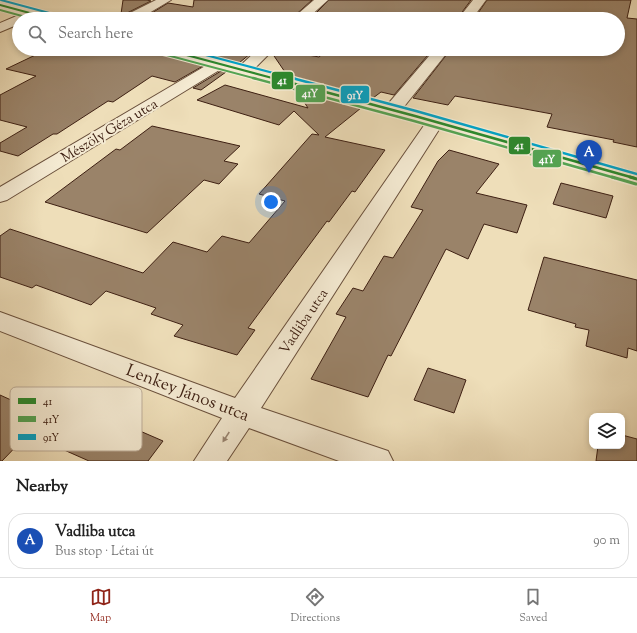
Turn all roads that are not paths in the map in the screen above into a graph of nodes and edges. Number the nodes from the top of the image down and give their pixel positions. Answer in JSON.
{"nodes":[{"id":1,"x":165,"y":0,"type":"edge"},
{"id":2,"x":322,"y":0,"type":"edge"},
{"id":3,"x":480,"y":0,"type":"edge"},
{"id":4,"x":0,"y":5,"type":"edge"},
{"id":5,"x":14,"y":12,"type":"edge"},
{"id":6,"x":142,"y":12,"type":"edge"},
{"id":7,"x":307,"y":12,"type":"edge"},
{"id":8,"x":471,"y":12,"type":"edge"},
{"id":9,"x":12,"y":22,"type":"edge"},
{"id":10,"x":0,"y":28,"type":"edge"},
{"id":11,"x":190,"y":56,"type":"edge"},
{"id":12,"x":259,"y":56,"type":"edge"},
{"id":13,"x":437,"y":56,"type":"edge"},
{"id":14,"x":219,"y":64,"type":"junction"},
{"id":15,"x":244,"y":70,"type":"junction"},
{"id":16,"x":392,"y":110,"type":"junction"},
{"id":17,"x":434,"y":122,"type":"junction"},
{"id":18,"x":637,"y":179,"type":"edge"},
{"id":19,"x":0,"y":196,"type":"edge"},
{"id":20,"x":0,"y":321,"type":"edge"},
{"id":21,"x":242,"y":413,"type":"junction"},
{"id":22,"x":210,"y":461,"type":"edge"},
{"id":23,"x":377,"y":461,"type":"edge"}],
"edges":[{"from":1,"to":6,"type":"street"},
{"from":2,"to":7,"type":"street"},
{"from":3,"to":8,"type":"street"},
{"from":4,"to":5,"type":"street"},
{"from":9,"to":10,"type":"street"},
{"from":11,"to":14,"type":"street"},
{"from":12,"to":15,"type":"street"},
{"from":13,"to":16,"type":"street"},
{"from":14,"to":15,"type":"street"},
{"from":14,"to":19,"type":"street","name":"Mészöly Géza utca"},
{"from":15,"to":16,"type":"street"},
{"from":16,"to":17,"type":"street"},
{"from":17,"to":18,"type":"street"},
{"from":17,"to":21,"type":"street","name":"Vadliba utca"},
{"from":20,"to":21,"type":"street","name":"Lenkey János utca"},
{"from":21,"to":22,"type":"street","name":"Vadliba utca","one_way":true},
{"from":21,"to":23,"type":"street","name":"Lenkey János utca"}]}
